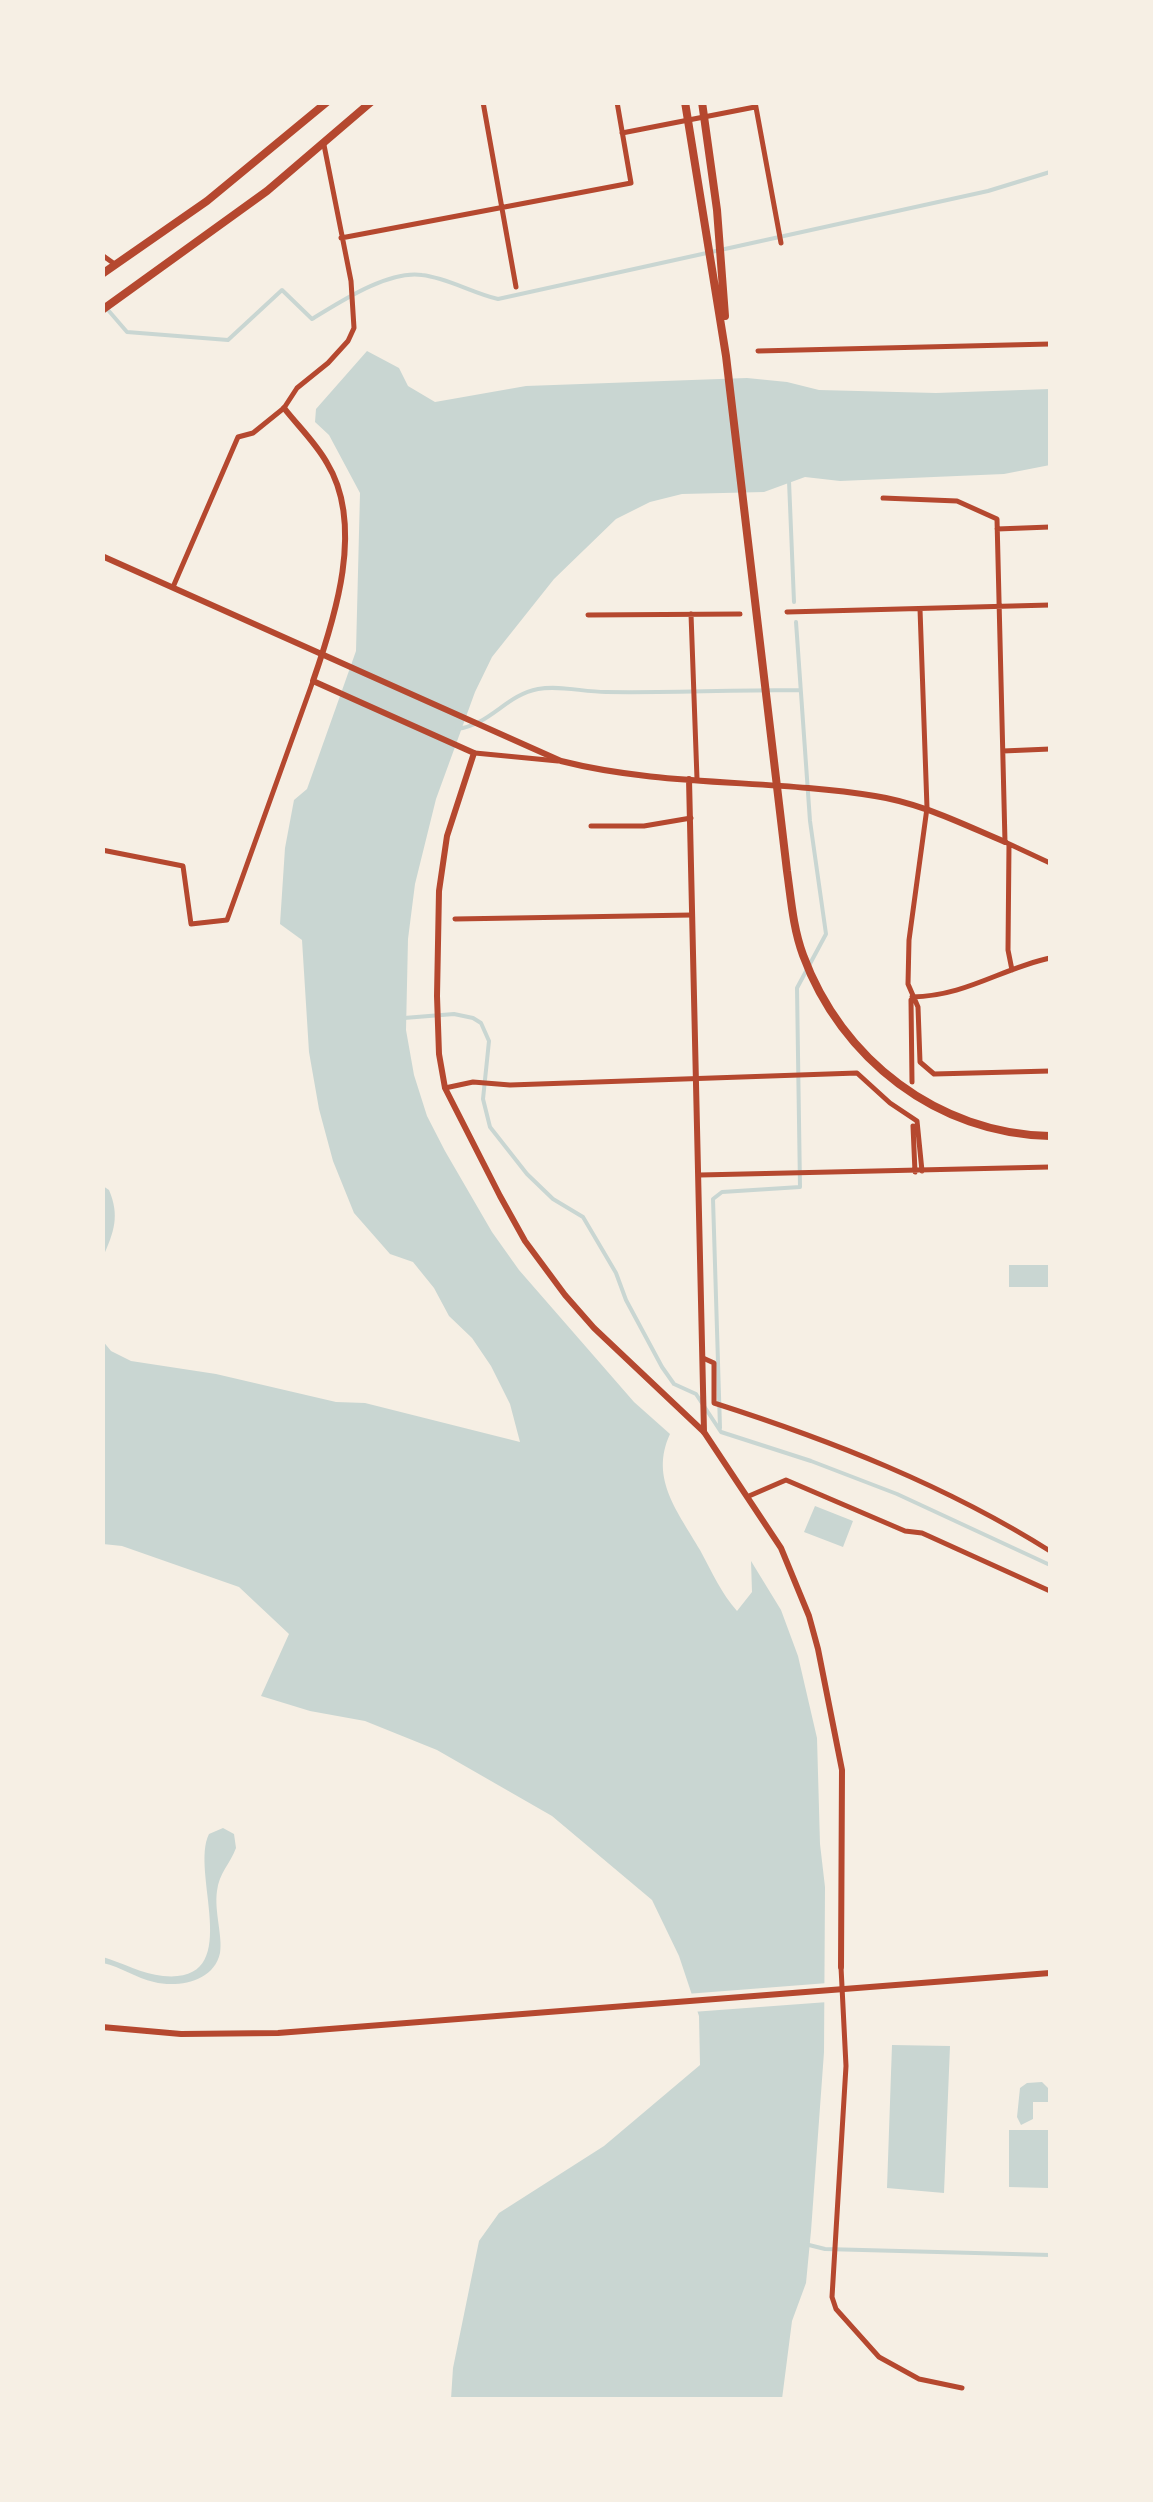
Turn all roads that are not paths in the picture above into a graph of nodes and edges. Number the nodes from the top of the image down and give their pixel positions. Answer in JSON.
{"nodes":[{"id":1,"x":327,"y":102,"type":"edge"},
{"id":2,"x":371,"y":102,"type":"edge"},
{"id":3,"x":482,"y":102,"type":"edge"},
{"id":4,"x":617,"y":102,"type":"edge"},
{"id":5,"x":685,"y":102,"type":"edge"},
{"id":6,"x":702,"y":102,"type":"edge"},
{"id":7,"x":755,"y":105,"type":"edge"},
{"id":8,"x":316,"y":107,"type":"edge"},
{"id":9,"x":705,"y":118,"type":"junction"},
{"id":10,"x":688,"y":120,"type":"junction"},
{"id":11,"x":622,"y":133,"type":"junction"},
{"id":12,"x":324,"y":145,"type":"junction"},
{"id":13,"x":503,"y":208,"type":"junction"},
{"id":14,"x":341,"y":238,"type":"junction"},
{"id":15,"x":781,"y":243,"type":"dead end"},
{"id":16,"x":102,"y":256,"type":"edge"},
{"id":17,"x":116,"y":265,"type":"junction"},
{"id":18,"x":103,"y":274,"type":"edge"},
{"id":19,"x":516,"y":288,"type":"dead end"},
{"id":20,"x":102,"y":310,"type":"edge"},
{"id":21,"x":1050,"y":344,"type":"edge"},
{"id":22,"x":758,"y":352,"type":"dead end"},
{"id":23,"x":726,"y":356,"type":"junction"},
{"id":24,"x":284,"y":408,"type":"junction"},
{"id":25,"x":883,"y":498,"type":"dead end"},
{"id":26,"x":1050,"y":528,"type":"edge"},
{"id":27,"x":997,"y":529,"type":"junction"},
{"id":28,"x":102,"y":556,"type":"edge"},
{"id":29,"x":173,"y":586,"type":"junction"},
{"id":30,"x":999,"y":606,"type":"junction"},
{"id":31,"x":1050,"y":606,"type":"edge"},
{"id":32,"x":920,"y":609,"type":"junction"},
{"id":33,"x":787,"y":612,"type":"dead end"},
{"id":34,"x":690,"y":614,"type":"junction"},
{"id":35,"x":740,"y":614,"type":"dead end"},
{"id":36,"x":588,"y":615,"type":"dead end"},
{"id":37,"x":326,"y":657,"type":"junction"},
{"id":38,"x":313,"y":682,"type":"junction"},
{"id":39,"x":1050,"y":750,"type":"edge"},
{"id":40,"x":1003,"y":751,"type":"junction"},
{"id":41,"x":474,"y":753,"type":"junction"},
{"id":42,"x":561,"y":761,"type":"junction"},
{"id":43,"x":693,"y":779,"type":"junction"},
{"id":44,"x":778,"y":785,"type":"junction"},
{"id":45,"x":926,"y":808,"type":"junction"},
{"id":46,"x":692,"y":818,"type":"junction"},
{"id":47,"x":592,"y":826,"type":"dead end"},
{"id":48,"x":1007,"y":843,"type":"junction"},
{"id":49,"x":102,"y":850,"type":"edge"},
{"id":50,"x":1050,"y":863,"type":"edge"},
{"id":51,"x":694,"y":914,"type":"junction"},
{"id":52,"x":455,"y":919,"type":"dead end"},
{"id":53,"x":1050,"y":958,"type":"edge"},
{"id":54,"x":1012,"y":970,"type":"junction"},
{"id":55,"x":912,"y":997,"type":"junction"},
{"id":56,"x":1050,"y":1071,"type":"edge"},
{"id":57,"x":697,"y":1079,"type":"junction"},
{"id":58,"x":912,"y":1082,"type":"dead end"},
{"id":59,"x":445,"y":1088,"type":"junction"},
{"id":60,"x":913,"y":1126,"type":"dead end"},
{"id":61,"x":1050,"y":1136,"type":"edge"},
{"id":62,"x":1050,"y":1167,"type":"edge"},
{"id":63,"x":919,"y":1171,"type":"junction"},
{"id":64,"x":700,"y":1175,"type":"junction"},
{"id":65,"x":703,"y":1358,"type":"junction"},
{"id":66,"x":704,"y":1432,"type":"junction"},
{"id":67,"x":750,"y":1496,"type":"junction"},
{"id":68,"x":1050,"y":1551,"type":"edge"},
{"id":69,"x":1050,"y":1591,"type":"edge"},
{"id":70,"x":841,"y":1967,"type":"joint"},
{"id":71,"x":1050,"y":1973,"type":"edge"},
{"id":72,"x":102,"y":2027,"type":"edge"},
{"id":73,"x":962,"y":2388,"type":"dead end"}],
"edges":[{"from":1,"to":8,"type":"highway"},
{"from":2,"to":12,"type":"highway"},
{"from":3,"to":13,"type":"street"},
{"from":4,"to":11,"type":"street"},
{"from":5,"to":10,"type":"highway"},
{"from":6,"to":9,"type":"highway"},
{"from":7,"to":9,"type":"street"},
{"from":7,"to":15,"type":"street"},
{"from":8,"to":17,"type":"highway"},
{"from":9,"to":10,"type":"street"},
{"from":9,"to":23,"type":"highway"},
{"from":10,"to":11,"type":"street"},
{"from":10,"to":23,"type":"highway"},
{"from":11,"to":13,"type":"street"},
{"from":12,"to":14,"type":"street"},
{"from":12,"to":20,"type":"highway"},
{"from":13,"to":14,"type":"street"},
{"from":13,"to":19,"type":"street"},
{"from":14,"to":24,"type":"street"},
{"from":16,"to":17,"type":"street"},
{"from":17,"to":18,"type":"highway"},
{"from":21,"to":22,"type":"street"},
{"from":23,"to":44,"type":"highway"},
{"from":24,"to":29,"type":"street"},
{"from":24,"to":37,"type":"street"},
{"from":25,"to":27,"type":"street"},
{"from":26,"to":27,"type":"street"},
{"from":27,"to":30,"type":"street"},
{"from":28,"to":29,"type":"street"},
{"from":29,"to":37,"type":"street"},
{"from":30,"to":31,"type":"street"},
{"from":30,"to":32,"type":"street"},
{"from":30,"to":40,"type":"street"},
{"from":32,"to":33,"type":"street"},
{"from":32,"to":45,"type":"street"},
{"from":34,"to":35,"type":"street"},
{"from":34,"to":36,"type":"street"},
{"from":34,"to":43,"type":"street"},
{"from":37,"to":38,"type":"street"},
{"from":37,"to":42,"type":"street"},
{"from":38,"to":41,"type":"street"},
{"from":38,"to":49,"type":"street"},
{"from":39,"to":40,"type":"street"},
{"from":40,"to":48,"type":"street"},
{"from":41,"to":42,"type":"street"},
{"from":41,"to":59,"type":"street"},
{"from":42,"to":43,"type":"street"},
{"from":43,"to":44,"type":"street"},
{"from":43,"to":46,"type":"street"},
{"from":44,"to":45,"type":"street"},
{"from":44,"to":61,"type":"highway"},
{"from":45,"to":48,"type":"street"},
{"from":45,"to":55,"type":"street"},
{"from":46,"to":47,"type":"street"},
{"from":46,"to":51,"type":"street"},
{"from":48,"to":50,"type":"street"},
{"from":48,"to":54,"type":"street"},
{"from":51,"to":52,"type":"street"},
{"from":51,"to":57,"type":"street"},
{"from":53,"to":54,"type":"street"},
{"from":54,"to":55,"type":"street"},
{"from":55,"to":56,"type":"street"},
{"from":55,"to":58,"type":"street"},
{"from":57,"to":59,"type":"street"},
{"from":57,"to":63,"type":"street"},
{"from":57,"to":64,"type":"street"},
{"from":59,"to":66,"type":"street"},
{"from":60,"to":63,"type":"street"},
{"from":62,"to":63,"type":"street"},
{"from":63,"to":64,"type":"street"},
{"from":64,"to":65,"type":"street"},
{"from":65,"to":66,"type":"street"},
{"from":65,"to":68,"type":"street"},
{"from":66,"to":67,"type":"street"},
{"from":67,"to":69,"type":"street"},
{"from":67,"to":70,"type":"street"},
{"from":70,"to":73,"type":"street"},
{"from":71,"to":72,"type":"street"}]}
